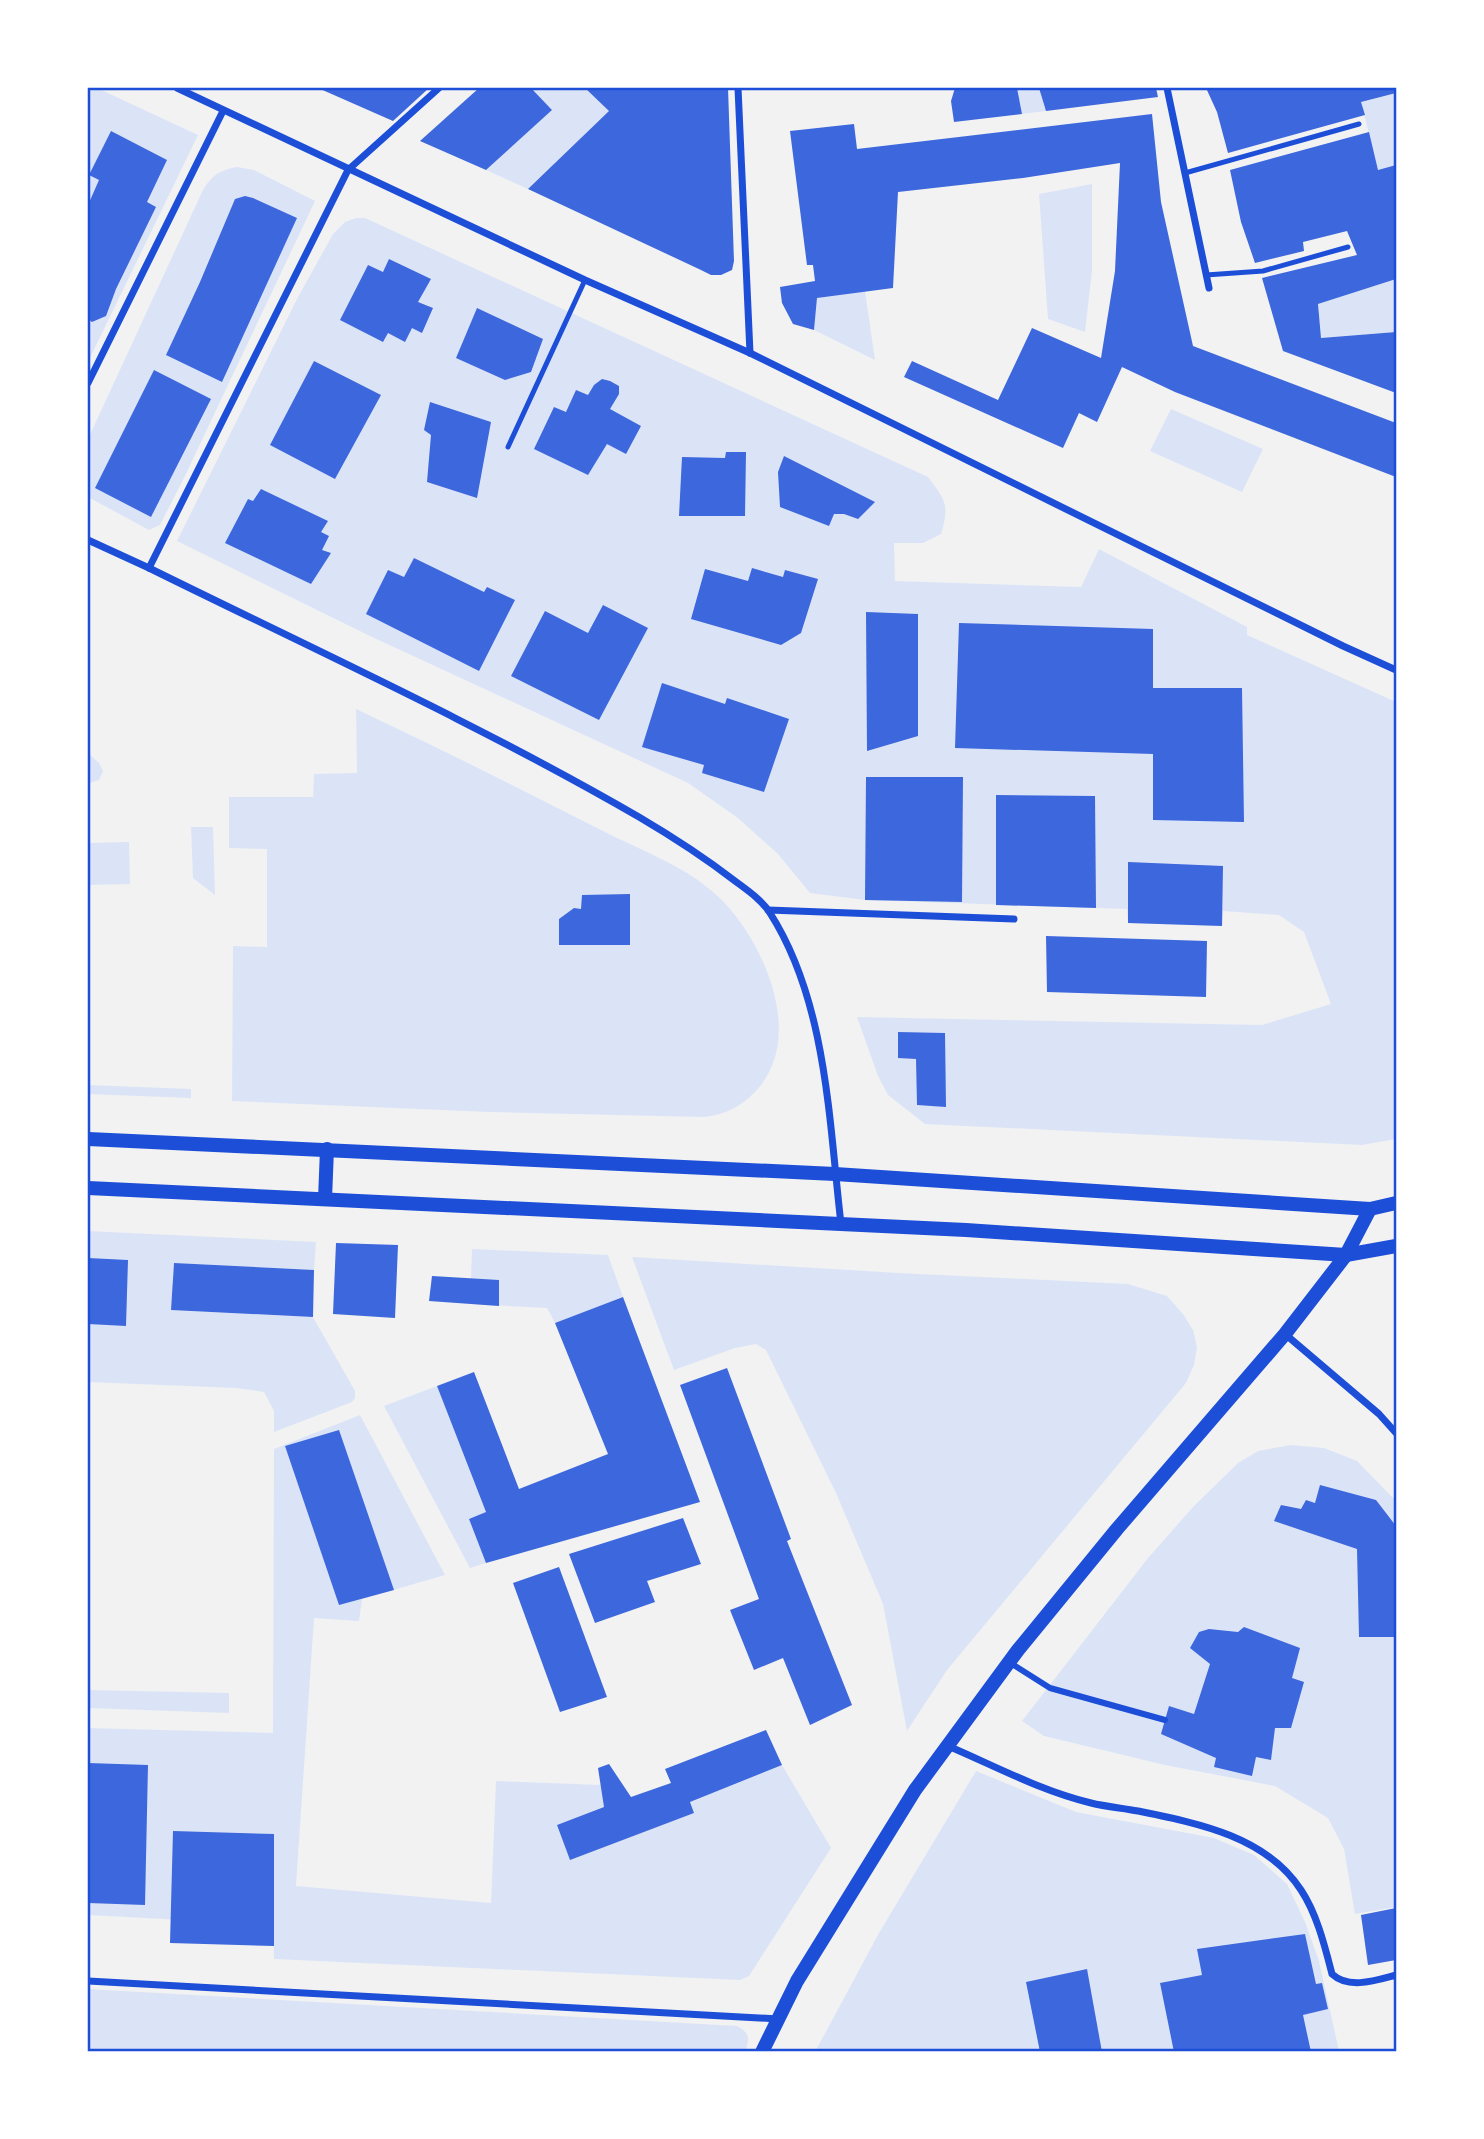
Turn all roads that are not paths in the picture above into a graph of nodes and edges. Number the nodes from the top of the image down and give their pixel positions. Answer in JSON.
{"nodes":[{"id":1,"x":177,"y":88,"type":"edge"},
{"id":2,"x":439,"y":88,"type":"edge"},
{"id":3,"x":738,"y":88,"type":"edge"},
{"id":4,"x":1167,"y":88,"type":"edge"},
{"id":5,"x":223,"y":111,"type":"junction"},
{"id":6,"x":1359,"y":124,"type":"dead end"},
{"id":7,"x":348,"y":170,"type":"junction"},
{"id":8,"x":1185,"y":173,"type":"junction"},
{"id":9,"x":1348,"y":247,"type":"dead end"},
{"id":10,"x":1206,"y":275,"type":"junction"},
{"id":11,"x":585,"y":280,"type":"junction"},
{"id":12,"x":1209,"y":288,"type":"dead end"},
{"id":13,"x":750,"y":353,"type":"junction"},
{"id":14,"x":88,"y":383,"type":"edge"},
{"id":15,"x":508,"y":447,"type":"dead end"},
{"id":16,"x":88,"y":540,"type":"edge"},
{"id":17,"x":149,"y":568,"type":"junction"},
{"id":18,"x":1396,"y":670,"type":"edge"},
{"id":19,"x":768,"y":910,"type":"junction"},
{"id":20,"x":1013,"y":919,"type":"dead end"},
{"id":21,"x":88,"y":1139,"type":"edge"},
{"id":22,"x":327,"y":1149,"type":"junction"},
{"id":23,"x":835,"y":1174,"type":"junction"},
{"id":24,"x":88,"y":1188,"type":"edge"},
{"id":25,"x":325,"y":1199,"type":"junction"},
{"id":26,"x":1396,"y":1203,"type":"edge"},
{"id":27,"x":1370,"y":1209,"type":"junction"},
{"id":28,"x":841,"y":1225,"type":"junction"},
{"id":29,"x":1396,"y":1246,"type":"edge"},
{"id":30,"x":1346,"y":1255,"type":"junction"},
{"id":31,"x":1285,"y":1334,"type":"junction"},
{"id":32,"x":1396,"y":1433,"type":"edge"},
{"id":33,"x":1009,"y":1662,"type":"junction"},
{"id":34,"x":1166,"y":1720,"type":"dead end"},
{"id":35,"x":948,"y":1746,"type":"junction"},
{"id":36,"x":1396,"y":1975,"type":"edge"},
{"id":37,"x":88,"y":1981,"type":"edge"},
{"id":38,"x":778,"y":2019,"type":"junction"},
{"id":39,"x":762,"y":2052,"type":"edge"}],
"edges":[{"from":1,"to":5,"type":"street"},
{"from":2,"to":7,"type":"street"},
{"from":3,"to":13,"type":"street"},
{"from":4,"to":8,"type":"street"},
{"from":5,"to":7,"type":"street"},
{"from":5,"to":14,"type":"street"},
{"from":6,"to":8,"type":"lane"},
{"from":7,"to":11,"type":"street"},
{"from":7,"to":17,"type":"street"},
{"from":8,"to":10,"type":"street"},
{"from":9,"to":10,"type":"lane"},
{"from":10,"to":12,"type":"street"},
{"from":11,"to":13,"type":"street"},
{"from":11,"to":15,"type":"lane"},
{"from":13,"to":18,"type":"street"},
{"from":16,"to":17,"type":"street"},
{"from":17,"to":19,"type":"street"},
{"from":19,"to":20,"type":"street"},
{"from":19,"to":23,"type":"street"},
{"from":21,"to":22,"type":"main road"},
{"from":22,"to":23,"type":"main road"},
{"from":22,"to":25,"type":"main road"},
{"from":23,"to":27,"type":"main road"},
{"from":23,"to":28,"type":"street"},
{"from":24,"to":25,"type":"main road"},
{"from":25,"to":28,"type":"main road"},
{"from":26,"to":27,"type":"main road"},
{"from":27,"to":30,"type":"main road"},
{"from":28,"to":30,"type":"main road"},
{"from":29,"to":30,"type":"main road"},
{"from":30,"to":31,"type":"main road"},
{"from":31,"to":32,"type":"street"},
{"from":31,"to":33,"type":"main road"},
{"from":33,"to":34,"type":"street"},
{"from":33,"to":35,"type":"main road"},
{"from":35,"to":36,"type":"street"},
{"from":35,"to":38,"type":"main road"},
{"from":37,"to":38,"type":"street"},
{"from":38,"to":39,"type":"main road"}]}
